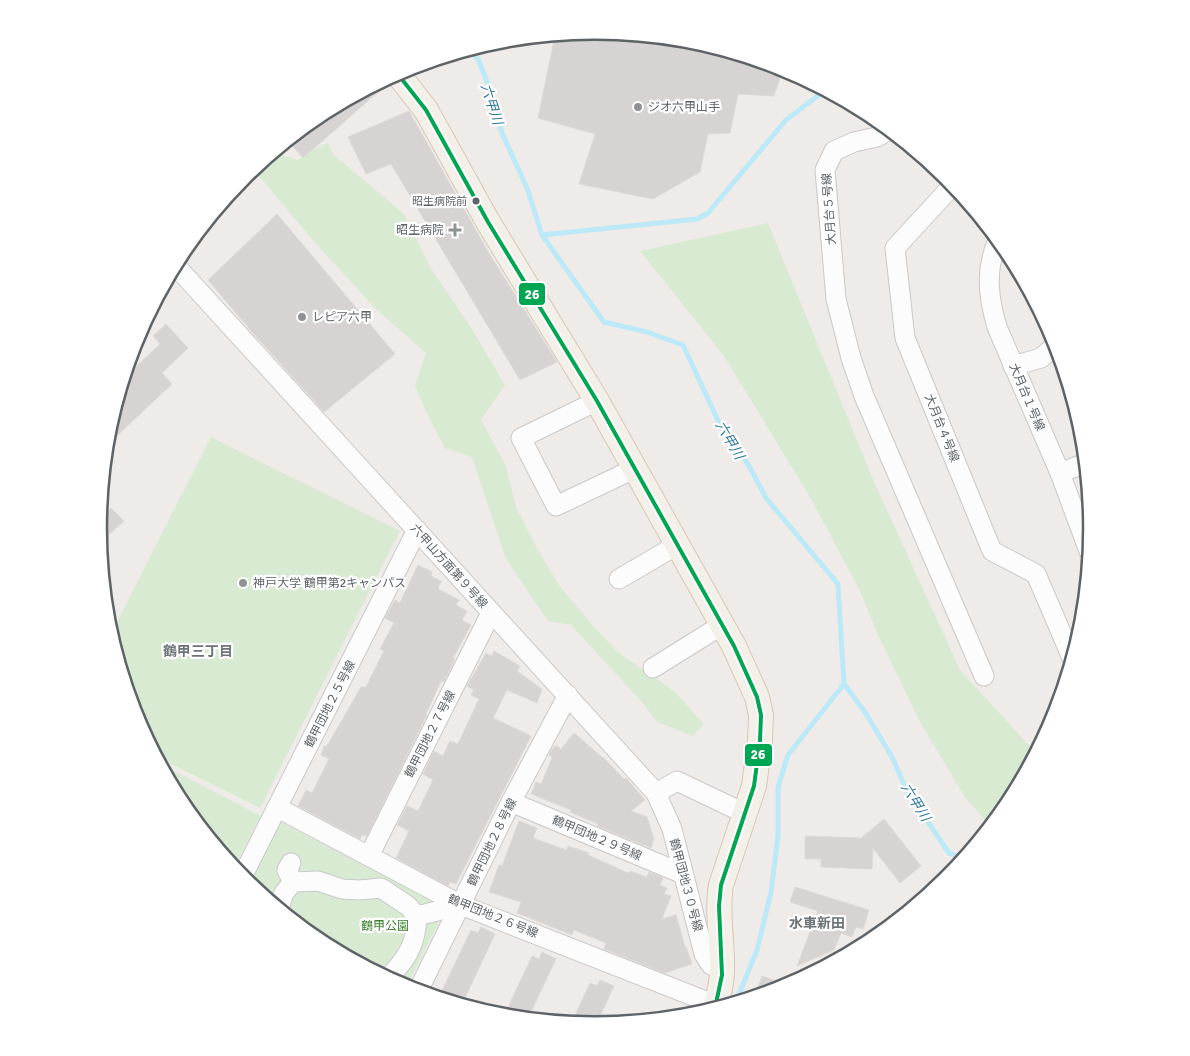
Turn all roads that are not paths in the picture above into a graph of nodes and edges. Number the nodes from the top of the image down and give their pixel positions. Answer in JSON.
{"nodes":[{"id":1,"x":402,"y":80,"type":"edge"},
{"id":2,"x":883,"y":134,"type":"edge"},
{"id":3,"x":948,"y":191,"type":"edge"},
{"id":4,"x":995,"y":248,"type":"edge"},
{"id":5,"x":180,"y":271,"type":"edge"},
{"id":6,"x":1049,"y":350,"type":"edge"},
{"id":7,"x":1013,"y":366,"type":"junction"},
{"id":8,"x":597,"y":401,"type":"junction"},
{"id":9,"x":1079,"y":465,"type":"edge"},
{"id":10,"x":634,"y":469,"type":"junction"},
{"id":11,"x":1060,"y":472,"type":"junction"},
{"id":12,"x":417,"y":530,"type":"junction"},
{"id":13,"x":1083,"y":532,"type":"edge"},
{"id":14,"x":677,"y":546,"type":"junction"},
{"id":15,"x":619,"y":579,"type":"dead end"},
{"id":16,"x":491,"y":613,"type":"junction"},
{"id":17,"x":722,"y":625,"type":"junction"},
{"id":18,"x":1068,"y":648,"type":"edge"},
{"id":19,"x":653,"y":668,"type":"dead end"},
{"id":20,"x":984,"y":676,"type":"dead end"},
{"id":21,"x":568,"y":695,"type":"junction"},
{"id":22,"x":656,"y":793,"type":"junction"},
{"id":23,"x":511,"y":802,"type":"junction"},
{"id":24,"x":278,"y":808,"type":"junction"},
{"id":25,"x":746,"y":814,"type":"junction"},
{"id":26,"x":369,"y":856,"type":"junction"},
{"id":27,"x":291,"y":863,"type":"dead end"},
{"id":28,"x":246,"y":869,"type":"edge"},
{"id":29,"x":683,"y":874,"type":"junction"},
{"id":30,"x":293,"y":882,"type":"junction"},
{"id":31,"x":281,"y":901,"type":"edge"},
{"id":32,"x":461,"y":905,"type":"junction"},
{"id":33,"x":417,"y":916,"type":"junction"},
{"id":34,"x":722,"y":969,"type":"junction"},
{"id":35,"x":393,"y":972,"type":"edge"},
{"id":36,"x":422,"y":984,"type":"edge"},
{"id":37,"x":718,"y":1000,"type":"edge"},
{"id":38,"x":707,"y":1003,"type":"edge"}],
"edges":[{"from":1,"to":8,"type":"main road"},
{"from":2,"to":20,"type":"street","name":"大月台５号線"},
{"from":3,"to":18,"type":"street","name":"大月台４号線"},
{"from":4,"to":7,"type":"street","name":"大月台１号線"},
{"from":5,"to":12,"type":"street","name":"六甲山方面第９号線"},
{"from":6,"to":7,"type":"street"},
{"from":7,"to":11,"type":"street","name":"大月台１号線"},
{"from":8,"to":10,"type":"main road"},
{"from":8,"to":10,"type":"street"},
{"from":9,"to":11,"type":"street"},
{"from":10,"to":14,"type":"main road"},
{"from":11,"to":13,"type":"street","name":"大月台１号線"},
{"from":12,"to":16,"type":"street","name":"六甲山方面第９号線"},
{"from":12,"to":24,"type":"street","name":"鶴甲団地２５号線"},
{"from":14,"to":15,"type":"street"},
{"from":14,"to":17,"type":"main road"},
{"from":16,"to":21,"type":"street","name":"六甲山方面第９号線"},
{"from":16,"to":26,"type":"street","name":"鶴甲団地２７号線"},
{"from":17,"to":19,"type":"street"},
{"from":17,"to":25,"type":"main road"},
{"from":21,"to":22,"type":"street","name":"六甲山方面第９号線"},
{"from":21,"to":23,"type":"street","name":"鶴甲団地２８号線"},
{"from":22,"to":25,"type":"street"},
{"from":22,"to":29,"type":"street","name":"鶴甲団地３０号線"},
{"from":23,"to":29,"type":"street","name":"鶴甲団地２９号線"},
{"from":23,"to":32,"type":"street","name":"鶴甲団地２８号線"},
{"from":24,"to":26,"type":"street","name":"鶴甲団地２６号線"},
{"from":24,"to":28,"type":"street","name":"鶴甲団地２５号線"},
{"from":25,"to":34,"type":"main road"},
{"from":26,"to":32,"type":"street","name":"鶴甲団地２６号線"},
{"from":27,"to":30,"type":"street"},
{"from":29,"to":34,"type":"street","name":"鶴甲団地３０号線"},
{"from":30,"to":31,"type":"street"},
{"from":30,"to":33,"type":"street"},
{"from":32,"to":33,"type":"street"},
{"from":32,"to":36,"type":"street","name":"鶴甲団地２８号線"},
{"from":32,"to":38,"type":"street","name":"鶴甲団地２６号線"},
{"from":33,"to":35,"type":"street"},
{"from":34,"to":37,"type":"main road"}]}
